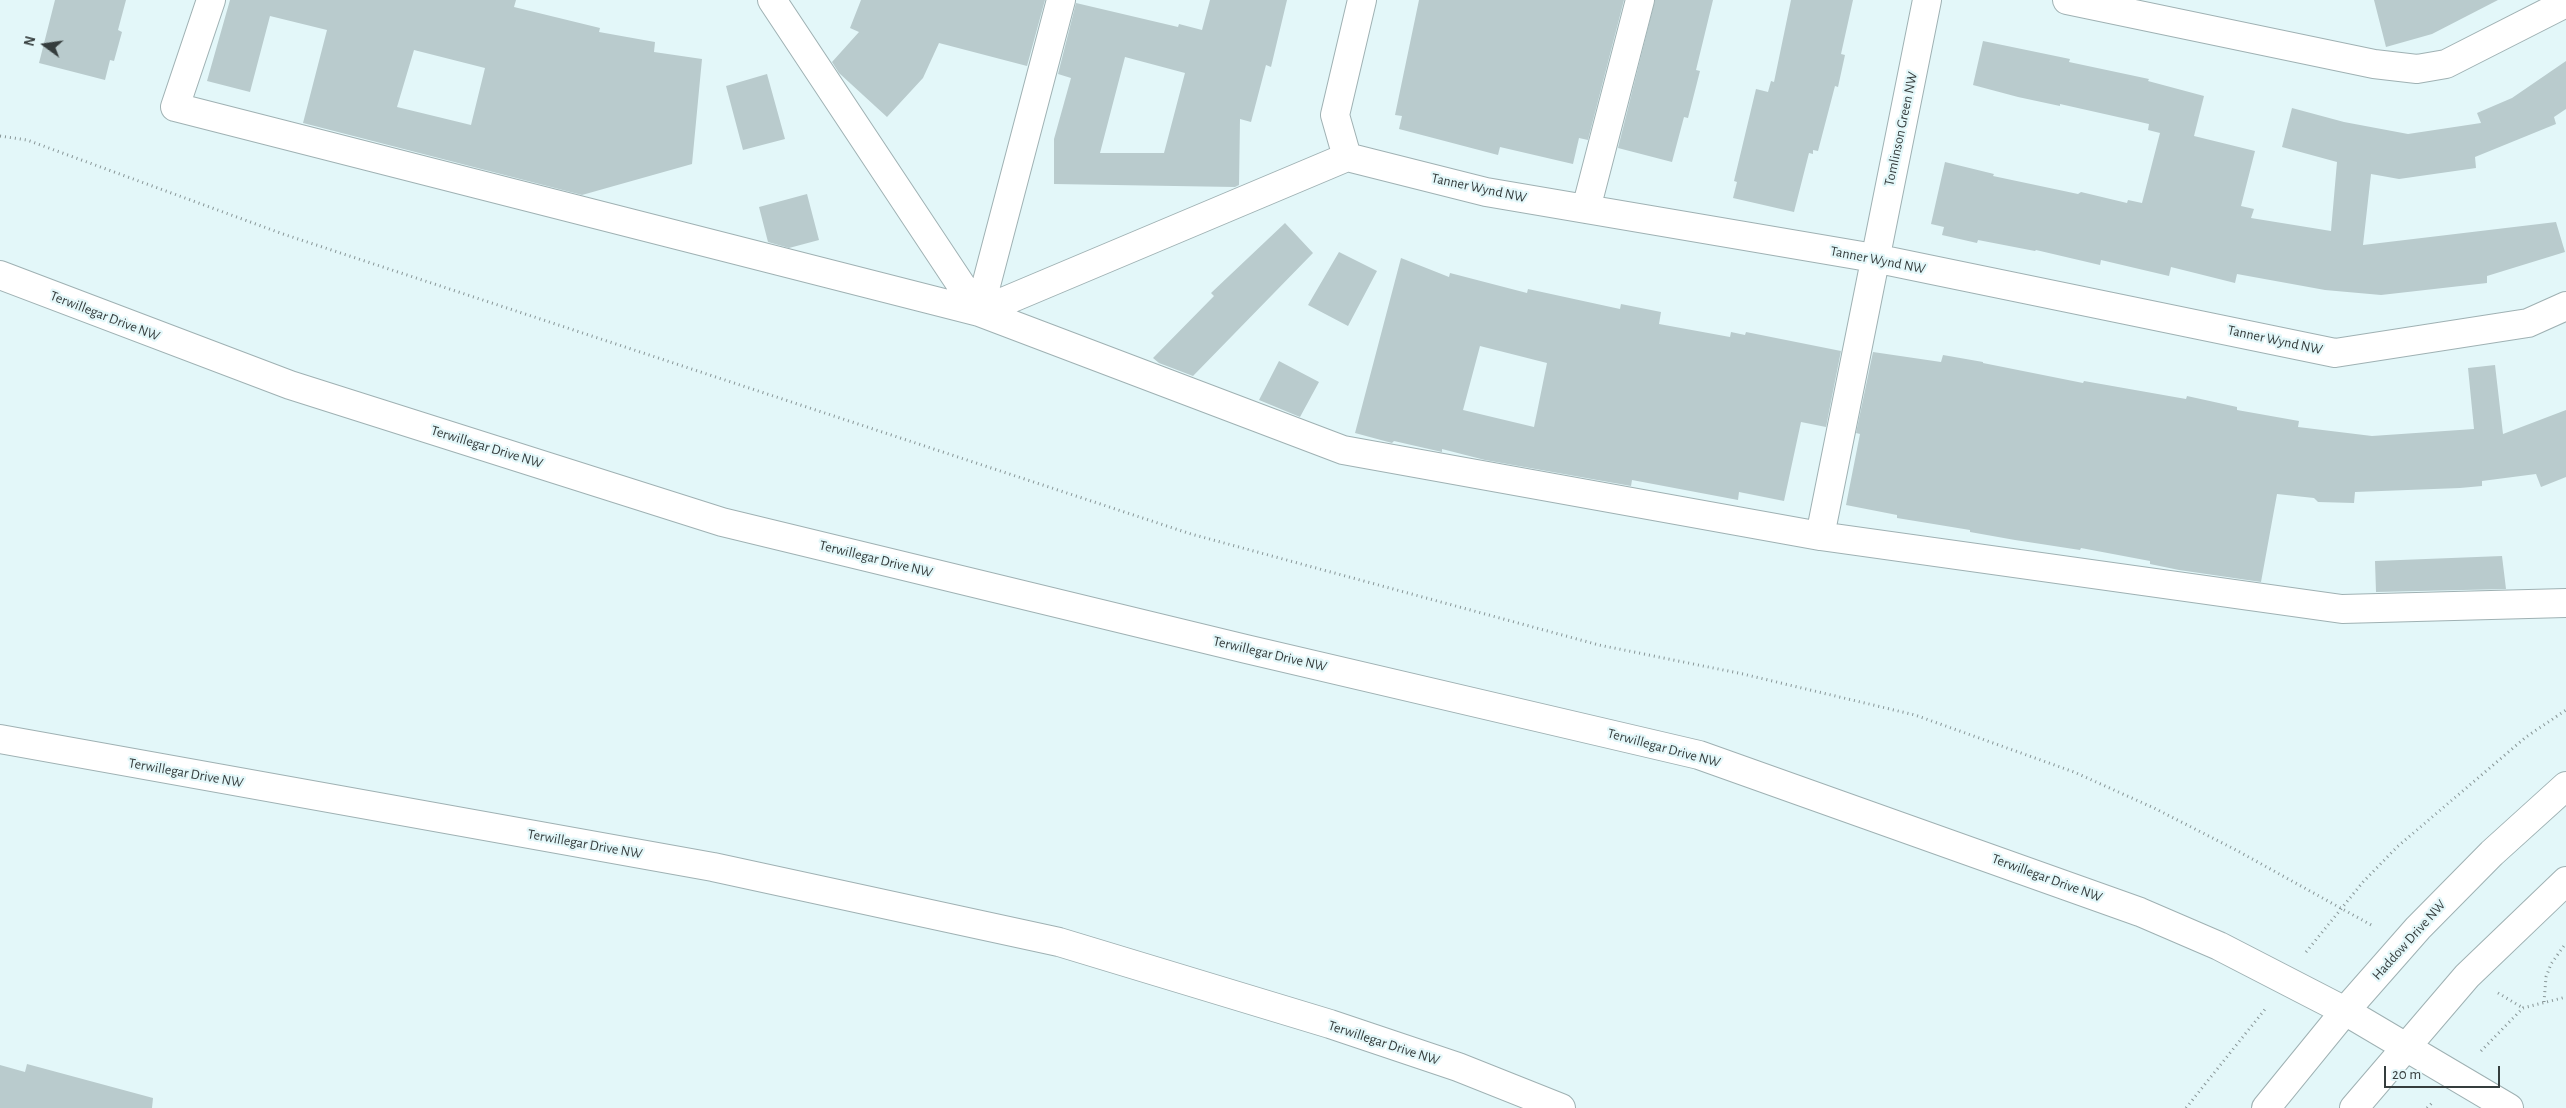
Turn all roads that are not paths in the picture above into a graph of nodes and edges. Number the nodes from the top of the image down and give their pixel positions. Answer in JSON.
{"nodes":[{"id":1,"x":211,"y":0,"type":"edge"},
{"id":2,"x":772,"y":0,"type":"edge"},
{"id":3,"x":1061,"y":0,"type":"edge"},
{"id":4,"x":1362,"y":0,"type":"edge"},
{"id":5,"x":1640,"y":0,"type":"edge"},
{"id":6,"x":1927,"y":0,"type":"edge"},
{"id":7,"x":2067,"y":0,"type":"edge"},
{"id":8,"x":2566,"y":3,"type":"edge"},
{"id":9,"x":1347,"y":157,"type":"junction"},
{"id":10,"x":1586,"y":209,"type":"junction"},
{"id":11,"x":1874,"y":258,"type":"junction"},
{"id":12,"x":0,"y":275,"type":"edge"},
{"id":13,"x":2566,"y":306,"type":"edge"},
{"id":14,"x":979,"y":312,"type":"junction"},
{"id":15,"x":1820,"y":536,"type":"junction"},
{"id":16,"x":2566,"y":603,"type":"edge"},
{"id":17,"x":0,"y":739,"type":"edge"},
{"id":18,"x":2566,"y":786,"type":"edge"},
{"id":19,"x":2566,"y":881,"type":"edge"},
{"id":20,"x":2346,"y":1011,"type":"junction"},
{"id":21,"x":2406,"y":1046,"type":"junction"},
{"id":22,"x":1561,"y":1108,"type":"edge"},
{"id":23,"x":2266,"y":1108,"type":"edge"},
{"id":24,"x":2354,"y":1108,"type":"edge"},
{"id":25,"x":2509,"y":1108,"type":"edge"}],
"edges":[{"from":1,"to":14,"type":"main road"},
{"from":2,"to":14,"type":"main road"},
{"from":3,"to":14,"type":"main road"},
{"from":4,"to":9,"type":"main road"},
{"from":5,"to":10,"type":"main road"},
{"from":6,"to":11,"type":"main road","name":"Tomlinson Green NW"},
{"from":7,"to":8,"type":"main road"},
{"from":9,"to":10,"type":"main road","name":"Tanner Wynd NW"},
{"from":9,"to":14,"type":"main road"},
{"from":10,"to":11,"type":"main road","name":"Tanner Wynd NW"},
{"from":11,"to":13,"type":"main road","name":"Tanner Wynd NW"},
{"from":11,"to":15,"type":"main road","name":"Tomlinson Green NW"},
{"from":12,"to":20,"type":"main road","name":"Terwillegar Drive NW"},
{"from":14,"to":15,"type":"main road"},
{"from":15,"to":16,"type":"main road"},
{"from":17,"to":22,"type":"main road","name":"Terwillegar Drive NW"},
{"from":18,"to":20,"type":"main road","name":"Haddow Drive NW"},
{"from":19,"to":21,"type":"main road"},
{"from":20,"to":21,"type":"main road","name":"Terwillegar Drive NW"},
{"from":20,"to":23,"type":"main road","name":"Haddow Drive NW"},
{"from":21,"to":24,"type":"main road"},
{"from":21,"to":25,"type":"main road","name":"Terwillegar Drive NW"}]}
